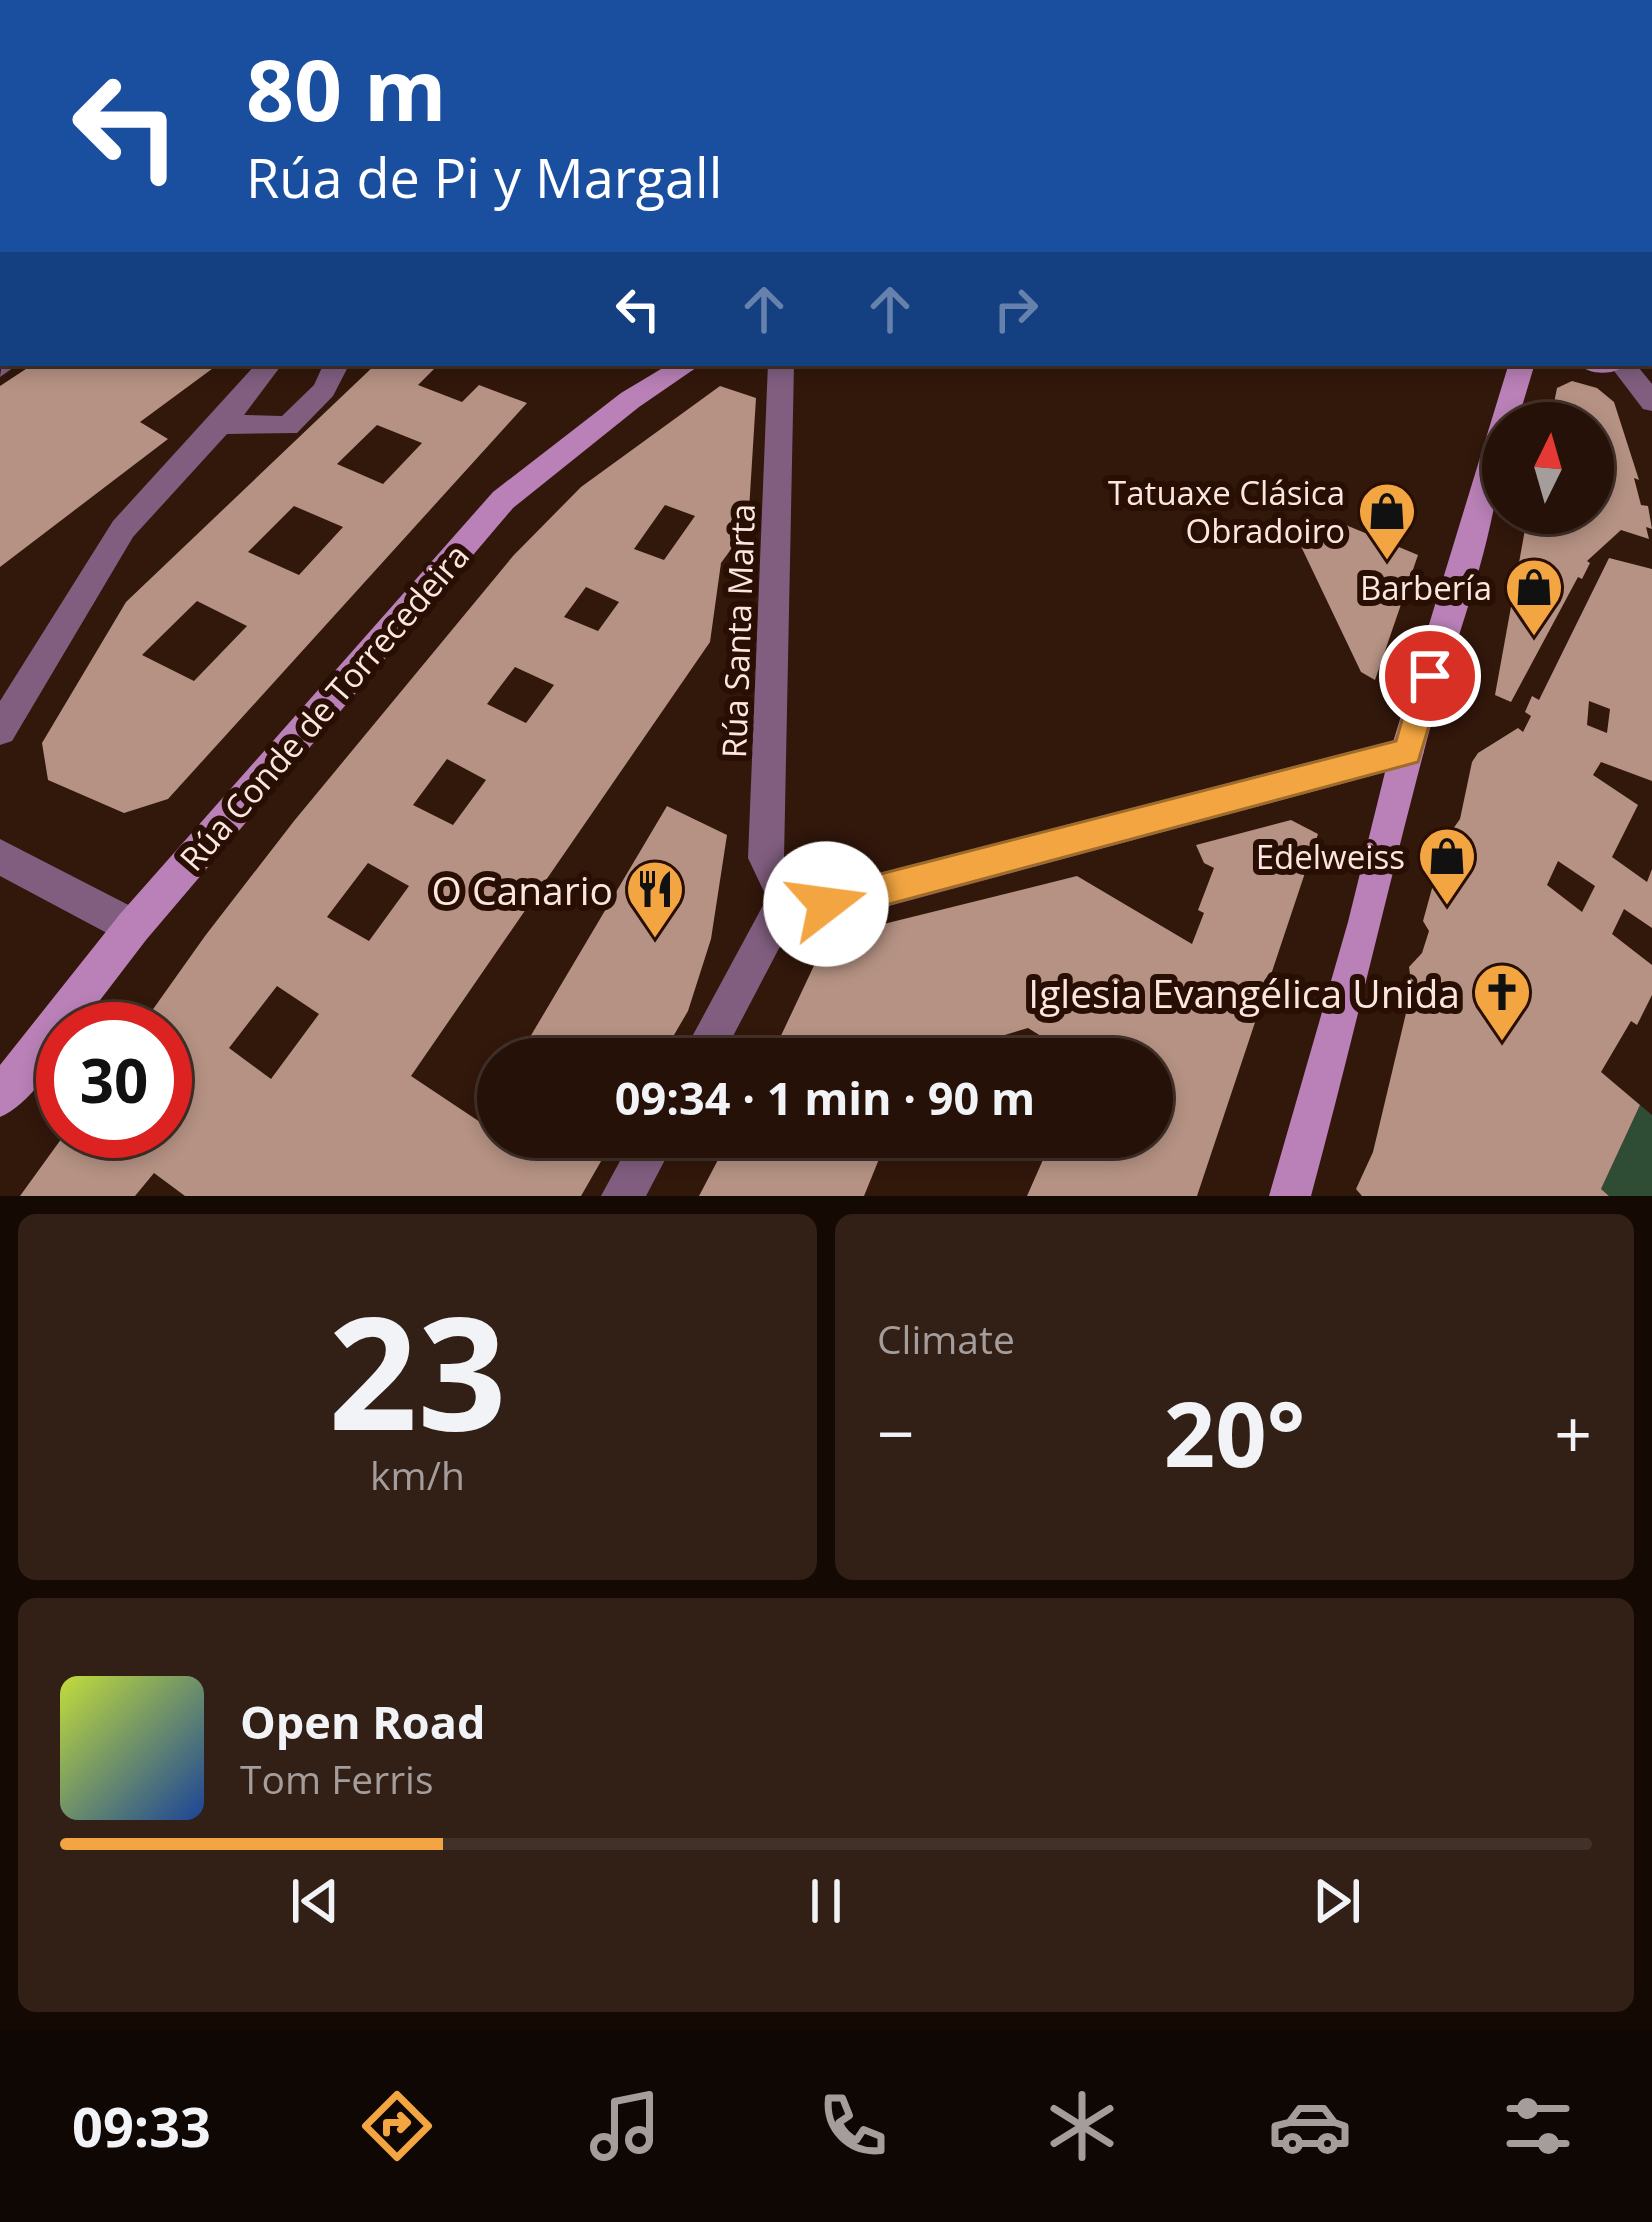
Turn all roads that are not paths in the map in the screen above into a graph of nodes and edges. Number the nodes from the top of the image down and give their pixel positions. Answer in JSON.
{"nodes":[{"id":1,"x":268,"y":366,"type":"edge"},
{"id":2,"x":336,"y":366,"type":"edge"},
{"id":3,"x":685,"y":366,"type":"edge"},
{"id":4,"x":782,"y":366,"type":"edge"},
{"id":5,"x":1521,"y":366,"type":"edge"},
{"id":6,"x":1620,"y":366,"type":"edge"},
{"id":7,"x":1652,"y":402,"type":"edge"},
{"id":8,"x":220,"y":424,"type":"junction"},
{"id":9,"x":0,"y":730,"type":"edge"},
{"id":10,"x":1407,"y":752,"type":"junction"},
{"id":11,"x":0,"y":857,"type":"edge"},
{"id":12,"x":788,"y":896,"type":"junction"},
{"id":13,"x":133,"y":927,"type":"junction"},
{"id":14,"x":711,"y":1038,"type":"edge"},
{"id":15,"x":0,"y":1097,"type":"edge"},
{"id":16,"x":644,"y":1158,"type":"edge"},
{"id":17,"x":622,"y":1196,"type":"edge"},
{"id":18,"x":1289,"y":1196,"type":"edge"}],
"edges":[{"from":1,"to":8,"type":"street"},
{"from":2,"to":8,"type":"street"},
{"from":3,"to":13,"type":"street","name":"Rúa Conde de Torrecedeira"},
{"from":4,"to":12,"type":"street","name":"Rúa Santa Marta"},
{"from":5,"to":10,"type":"street"},
{"from":6,"to":7,"type":"street"},
{"from":8,"to":9,"type":"street"},
{"from":10,"to":12,"type":"street"},
{"from":10,"to":18,"type":"street"},
{"from":11,"to":13,"type":"street"},
{"from":12,"to":14,"type":"street"},
{"from":13,"to":15,"type":"street","name":"Rúa Conde de Torrecedeira"},
{"from":16,"to":17,"type":"street"}]}
